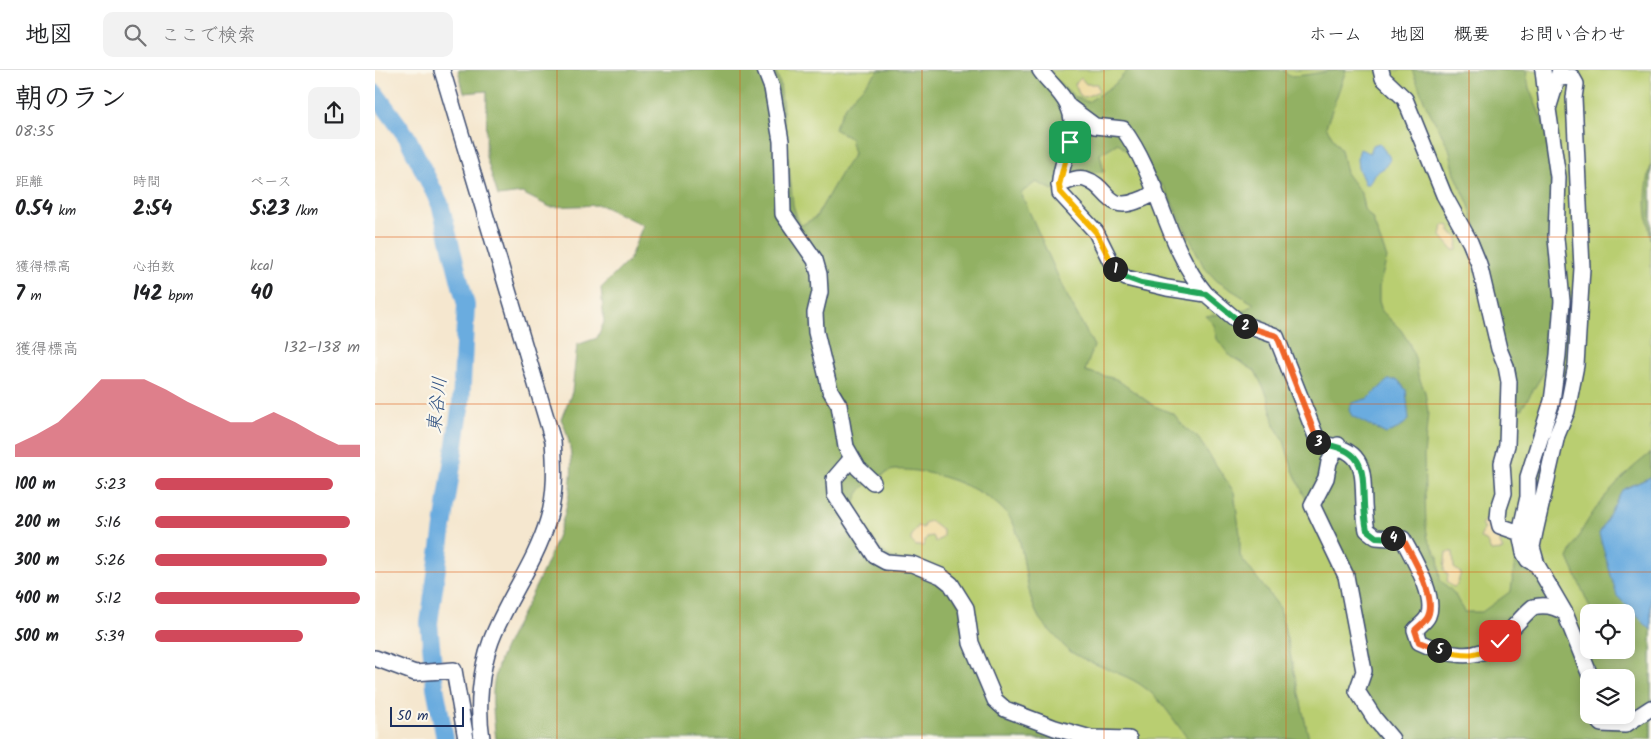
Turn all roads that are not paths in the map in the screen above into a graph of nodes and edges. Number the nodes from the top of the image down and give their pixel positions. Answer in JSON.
{"nodes":[{"id":1,"x":442,"y":70,"type":"edge"},
{"id":2,"x":765,"y":70,"type":"edge"},
{"id":3,"x":1040,"y":70,"type":"edge"},
{"id":4,"x":1381,"y":70,"type":"edge"},
{"id":5,"x":1543,"y":70,"type":"edge"},
{"id":6,"x":1560,"y":74,"type":"edge"},
{"id":7,"x":1068,"y":106,"type":"junction"},
{"id":8,"x":1548,"y":109,"type":"junction"},
{"id":9,"x":1059,"y":185,"type":"junction"},
{"id":10,"x":1155,"y":187,"type":"junction"},
{"id":11,"x":1206,"y":294,"type":"junction"},
{"id":12,"x":1338,"y":446,"type":"junction"},
{"id":13,"x":851,"y":458,"type":"junction"},
{"id":14,"x":873,"y":482,"type":"dead end"},
{"id":15,"x":1520,"y":533,"type":"junction"},
{"id":16,"x":1537,"y":565,"type":"junction"},
{"id":17,"x":1565,"y":613,"type":"junction"},
{"id":18,"x":375,"y":658,"type":"edge"},
{"id":19,"x":1587,"y":669,"type":"edge"},
{"id":20,"x":1651,"y":708,"type":"edge"},
{"id":21,"x":1635,"y":718,"type":"edge"},
{"id":22,"x":1601,"y":724,"type":"edge"},
{"id":23,"x":1627,"y":724,"type":"edge"},
{"id":24,"x":466,"y":739,"type":"edge"},
{"id":25,"x":482,"y":739,"type":"edge"},
{"id":26,"x":1129,"y":739,"type":"edge"},
{"id":27,"x":1392,"y":739,"type":"edge"}],
"edges":[{"from":1,"to":25,"type":"street"},
{"from":2,"to":13,"type":"street"},
{"from":3,"to":7,"type":"street"},
{"from":4,"to":15,"type":"street"},
{"from":5,"to":8,"type":"street"},
{"from":6,"to":8,"type":"street"},
{"from":6,"to":16,"type":"street"},
{"from":7,"to":9,"type":"street"},
{"from":7,"to":10,"type":"street"},
{"from":8,"to":15,"type":"street"},
{"from":9,"to":10,"type":"street"},
{"from":9,"to":11,"type":"street"},
{"from":10,"to":11,"type":"street"},
{"from":11,"to":12,"type":"street"},
{"from":12,"to":17,"type":"street"},
{"from":12,"to":27,"type":"street"},
{"from":13,"to":14,"type":"street"},
{"from":13,"to":26,"type":"street"},
{"from":15,"to":16,"type":"street"},
{"from":16,"to":17,"type":"street"},
{"from":17,"to":19,"type":"street"},
{"from":18,"to":24,"type":"street"},
{"from":20,"to":21,"type":"street"},
{"from":22,"to":23,"type":"street"}]}
